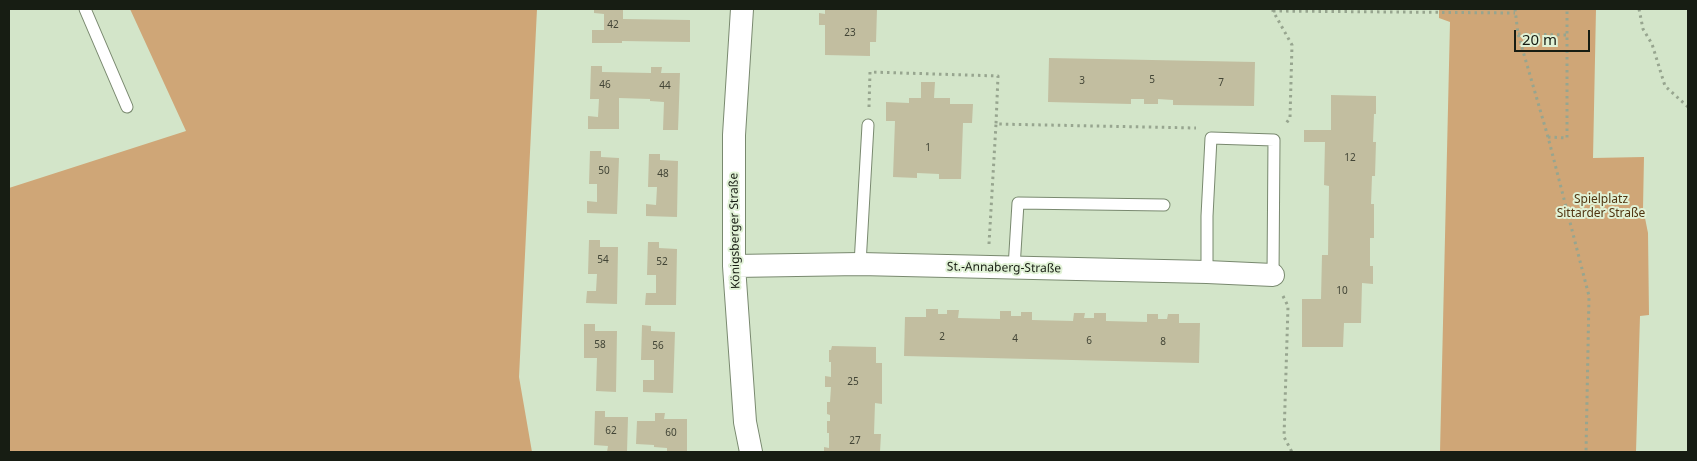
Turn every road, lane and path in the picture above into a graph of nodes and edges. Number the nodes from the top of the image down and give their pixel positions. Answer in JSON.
{"nodes":[{"id":1,"x":85,"y":9,"type":"edge"},
{"id":2,"x":742,"y":9,"type":"edge"},
{"id":3,"x":1567,"y":9,"type":"edge"},
{"id":4,"x":1639,"y":9,"type":"edge"},
{"id":5,"x":1273,"y":10,"type":"edge"},
{"id":6,"x":1515,"y":11,"type":"edge"},
{"id":7,"x":1518,"y":34,"type":"junction"},
{"id":8,"x":1567,"y":35,"type":"junction"},
{"id":9,"x":127,"y":107,"type":"dead end"},
{"id":10,"x":1688,"y":107,"type":"edge"},
{"id":11,"x":996,"y":124,"type":"junction"},
{"id":12,"x":868,"y":125,"type":"joint"},
{"id":13,"x":1212,"y":138,"type":"junction"},
{"id":14,"x":1548,"y":138,"type":"junction"},
{"id":15,"x":1274,"y":140,"type":"junction"},
{"id":16,"x":1164,"y":205,"type":"dead end"},
{"id":17,"x":860,"y":264,"type":"junction"},
{"id":18,"x":734,"y":266,"type":"junction"},
{"id":19,"x":987,"y":267,"type":"junction"},
{"id":20,"x":1014,"y":268,"type":"junction"},
{"id":21,"x":1207,"y":272,"type":"junction"},
{"id":22,"x":1273,"y":275,"type":"junction"},
{"id":23,"x":751,"y":452,"type":"edge"},
{"id":24,"x":1292,"y":452,"type":"edge"},
{"id":25,"x":1586,"y":452,"type":"edge"}],
"edges":[{"from":1,"to":9,"type":"lane"},
{"from":2,"to":18,"type":"street","name":"Königsberger Straße"},
{"from":3,"to":8,"type":"path"},
{"from":4,"to":10,"type":"path"},
{"from":5,"to":6,"type":"path"},
{"from":5,"to":15,"type":"path"},
{"from":6,"to":7,"type":"path"},
{"from":7,"to":8,"type":"path"},
{"from":7,"to":14,"type":"path"},
{"from":8,"to":14,"type":"path"},
{"from":11,"to":12,"type":"path"},
{"from":11,"to":13,"type":"path"},
{"from":11,"to":19,"type":"path"},
{"from":12,"to":17,"type":"lane"},
{"from":13,"to":15,"type":"lane"},
{"from":13,"to":21,"type":"lane"},
{"from":14,"to":25,"type":"path"},
{"from":15,"to":22,"type":"lane"},
{"from":16,"to":20,"type":"lane"},
{"from":17,"to":18,"type":"street","name":"St.-Annaberg-Straße"},
{"from":17,"to":19,"type":"street","name":"St.-Annaberg-Straße"},
{"from":18,"to":23,"type":"street","name":"Königsberger Straße"},
{"from":19,"to":20,"type":"street","name":"St.-Annaberg-Straße"},
{"from":20,"to":21,"type":"street","name":"St.-Annaberg-Straße"},
{"from":21,"to":22,"type":"street","name":"St.-Annaberg-Straße"},
{"from":22,"to":24,"type":"path"}]}
